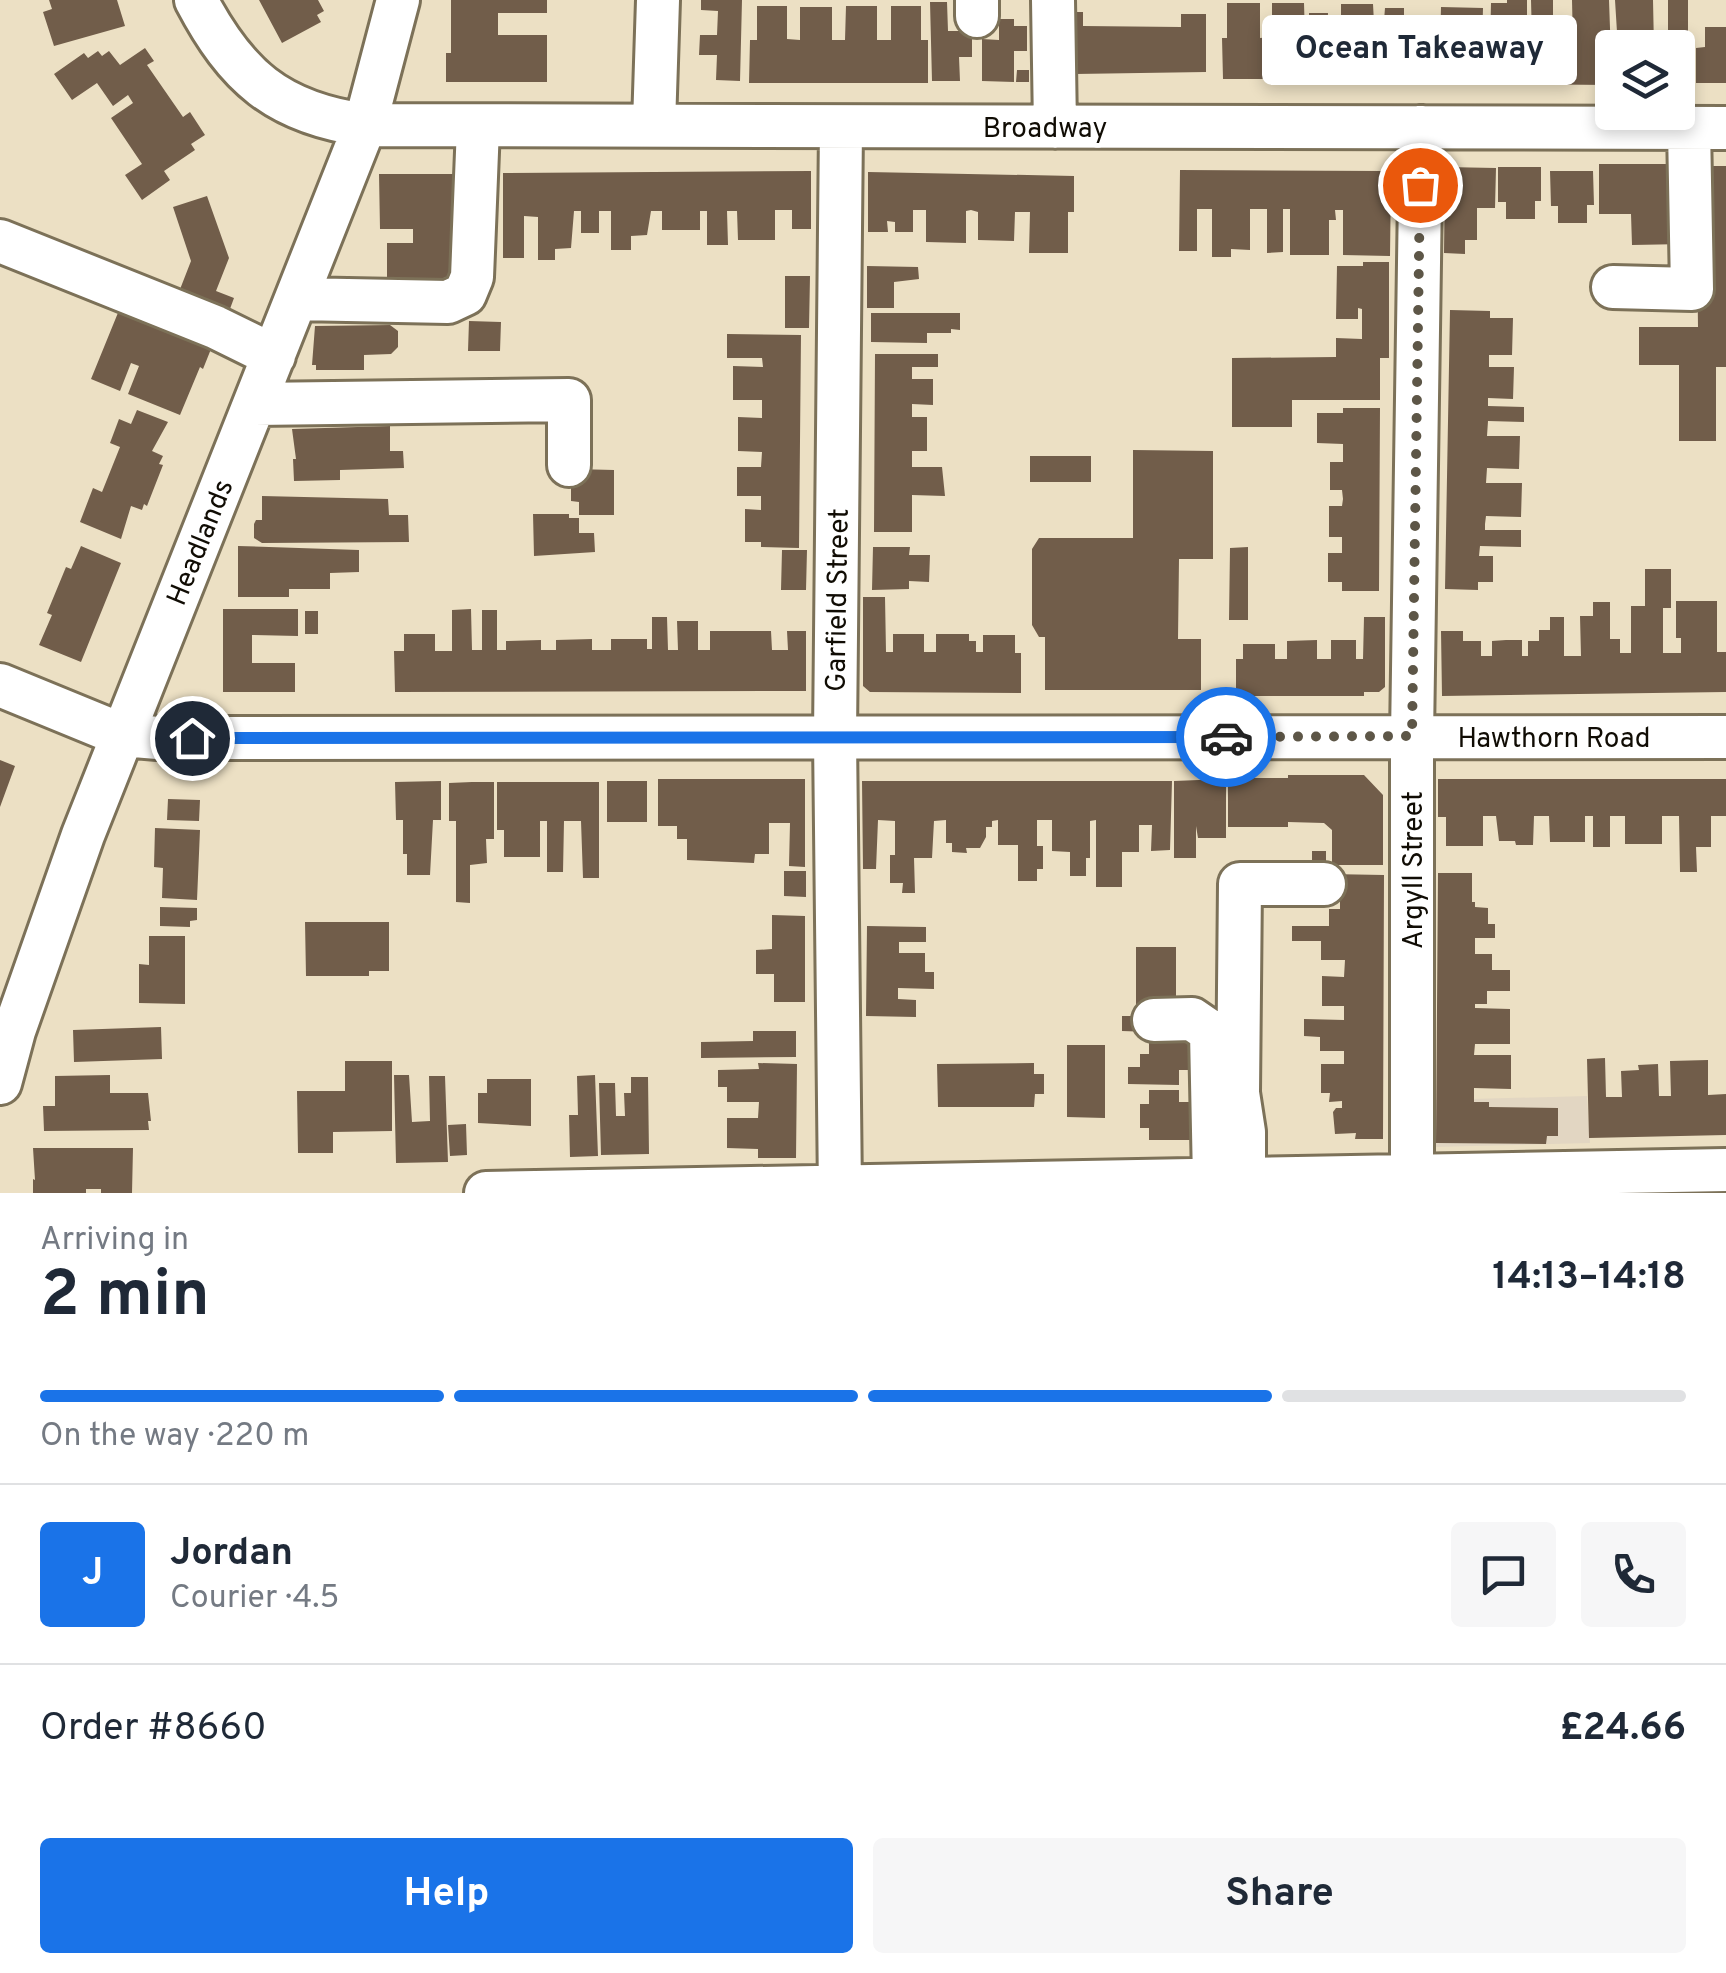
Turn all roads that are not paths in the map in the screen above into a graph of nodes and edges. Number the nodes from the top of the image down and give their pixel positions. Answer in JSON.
{"nodes":[{"id":1,"x":196,"y":0,"type":"edge"},
{"id":2,"x":398,"y":0,"type":"edge"},
{"id":3,"x":658,"y":0,"type":"edge"},
{"id":4,"x":1053,"y":0,"type":"edge"},
{"id":5,"x":365,"y":125,"type":"junction"},
{"id":6,"x":654,"y":126,"type":"junction"},
{"id":7,"x":1055,"y":126,"type":"junction"},
{"id":8,"x":478,"y":127,"type":"junction"},
{"id":9,"x":840,"y":127,"type":"junction"},
{"id":10,"x":1421,"y":127,"type":"junction"},
{"id":11,"x":1708,"y":128,"type":"edge"},
{"id":12,"x":0,"y":241,"type":"edge"},
{"id":13,"x":1613,"y":287,"type":"dead end"},
{"id":14,"x":298,"y":298,"type":"junction"},
{"id":15,"x":274,"y":356,"type":"junction"},
{"id":16,"x":255,"y":404,"type":"junction"},
{"id":17,"x":569,"y":466,"type":"dead end"},
{"id":18,"x":0,"y":685,"type":"edge"},
{"id":19,"x":122,"y":735,"type":"junction"},
{"id":20,"x":1412,"y":736,"type":"junction"},
{"id":21,"x":835,"y":737,"type":"junction"},
{"id":22,"x":1726,"y":737,"type":"edge"},
{"id":23,"x":1324,"y":884,"type":"dead end"},
{"id":24,"x":1154,"y":1020,"type":"dead end"},
{"id":25,"x":0,"y":1084,"type":"edge"},
{"id":26,"x":1726,"y":1170,"type":"edge"},
{"id":27,"x":1229,"y":1180,"type":"junction"},
{"id":28,"x":1565,"y":1183,"type":"edge"},
{"id":29,"x":1412,"y":1184,"type":"edge"},
{"id":30,"x":840,"y":1189,"type":"edge"},
{"id":31,"x":486,"y":1193,"type":"edge"}],
"edges":[{"from":1,"to":5,"type":"street","name":"Broadway"},
{"from":2,"to":5,"type":"street","name":"Headlands"},
{"from":3,"to":6,"type":"street"},
{"from":4,"to":7,"type":"street"},
{"from":5,"to":8,"type":"street","name":"Broadway"},
{"from":5,"to":14,"type":"street","name":"Headlands"},
{"from":6,"to":8,"type":"street","name":"Broadway"},
{"from":6,"to":9,"type":"street","name":"Broadway"},
{"from":7,"to":9,"type":"street","name":"Broadway"},
{"from":7,"to":10,"type":"street","name":"Broadway"},
{"from":8,"to":14,"type":"street"},
{"from":9,"to":21,"type":"street","name":"Garfield Street"},
{"from":10,"to":11,"type":"street","name":"Broadway"},
{"from":10,"to":20,"type":"street","name":"Argyll Street"},
{"from":11,"to":13,"type":"street"},
{"from":12,"to":15,"type":"street"},
{"from":14,"to":15,"type":"street","name":"Headlands"},
{"from":15,"to":16,"type":"street","name":"Headlands"},
{"from":16,"to":17,"type":"street"},
{"from":16,"to":19,"type":"street","name":"Headlands"},
{"from":18,"to":19,"type":"street","name":"Hawthorn Road"},
{"from":19,"to":21,"type":"street","name":"Hawthorn Road"},
{"from":19,"to":25,"type":"street","name":"Headlands"},
{"from":20,"to":21,"type":"street","name":"Hawthorn Road"},
{"from":20,"to":22,"type":"street","name":"Hawthorn Road"},
{"from":20,"to":29,"type":"street","name":"Argyll Street"},
{"from":21,"to":30,"type":"street","name":"Garfield Street"},
{"from":23,"to":27,"type":"street"},
{"from":24,"to":27,"type":"street"},
{"from":26,"to":28,"type":"street"},
{"from":27,"to":29,"type":"street"},
{"from":27,"to":30,"type":"street"},
{"from":28,"to":29,"type":"street"},
{"from":30,"to":31,"type":"street"}]}
